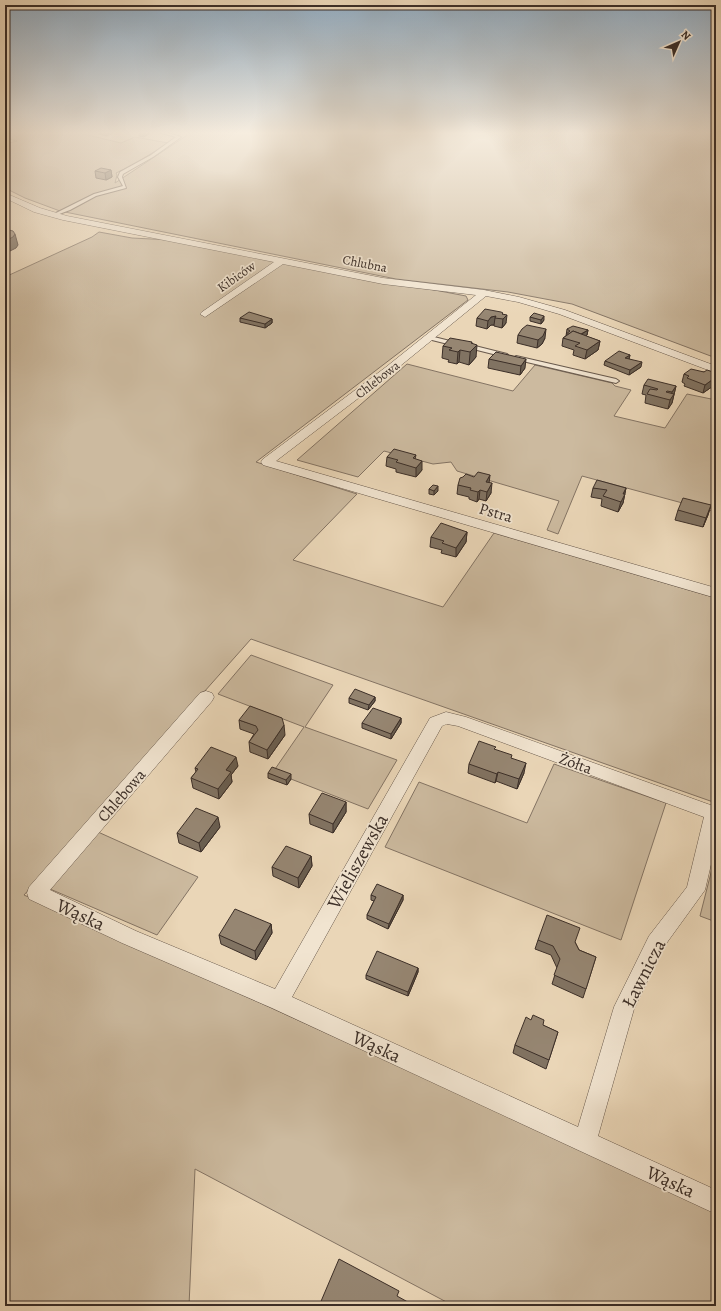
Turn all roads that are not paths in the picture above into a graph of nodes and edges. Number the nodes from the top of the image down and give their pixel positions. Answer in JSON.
{"nodes":[{"id":1,"x":99,"y":193,"type":"edge"},
{"id":2,"x":5,"y":195,"type":"edge"},
{"id":3,"x":55,"y":215,"type":"junction"},
{"id":4,"x":283,"y":260,"type":"junction"},
{"id":5,"x":484,"y":293,"type":"junction"},
{"id":6,"x":205,"y":314,"type":"dead end"},
{"id":7,"x":430,"y":338,"type":"junction"},
{"id":8,"x":716,"y":370,"type":"edge"},
{"id":9,"x":616,"y":381,"type":"dead end"},
{"id":10,"x":267,"y":462,"type":"joint"},
{"id":11,"x":716,"y":593,"type":"edge"},
{"id":12,"x":206,"y":697,"type":"dead end"},
{"id":13,"x":436,"y":722,"type":"joint"},
{"id":14,"x":715,"y":813,"type":"edge"},
{"id":15,"x":36,"y":893,"type":"joint"},
{"id":16,"x":279,"y":1001,"type":"junction"},
{"id":17,"x":585,"y":1142,"type":"junction"},
{"id":18,"x":716,"y":1202,"type":"edge"}],
"edges":[{"from":1,"to":3,"type":"lane"},
{"from":2,"to":3,"type":"street","name":"Chlubna"},
{"from":3,"to":4,"type":"street","name":"Chlubna"},
{"from":4,"to":5,"type":"street","name":"Chlubna"},
{"from":4,"to":6,"type":"street","name":"Kibiców"},
{"from":5,"to":7,"type":"street","name":"Chlebowa"},
{"from":5,"to":8,"type":"street","name":"Chlubna"},
{"from":7,"to":9,"type":"lane"},
{"from":7,"to":10,"type":"street","name":"Chlebowa"},
{"from":10,"to":11,"type":"street","name":"Pstra"},
{"from":12,"to":15,"type":"street","name":"Chlebowa"},
{"from":13,"to":14,"type":"street","name":"Żółta"},
{"from":13,"to":16,"type":"street","name":"Wieliszewska"},
{"from":14,"to":17,"type":"street","name":"Ławnicza"},
{"from":15,"to":16,"type":"street","name":"Wąska"},
{"from":16,"to":17,"type":"street","name":"Wąska"},
{"from":17,"to":18,"type":"street","name":"Wąska"}]}
